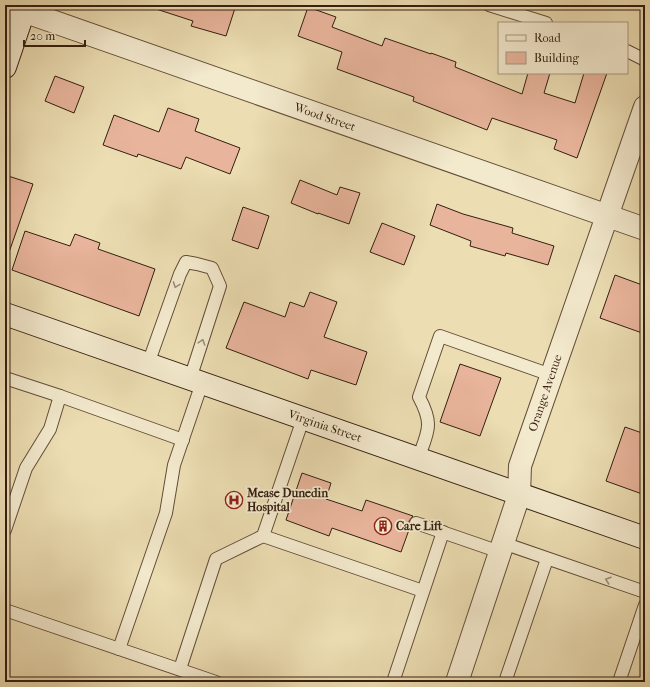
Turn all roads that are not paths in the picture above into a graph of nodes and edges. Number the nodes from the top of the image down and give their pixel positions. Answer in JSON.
{"nodes":[{"id":1,"x":489,"y":5,"type":"edge"},
{"id":2,"x":19,"y":7,"type":"edge"},
{"id":3,"x":543,"y":22,"type":"edge"},
{"id":4,"x":628,"y":52,"type":"edge"},
{"id":5,"x":645,"y":60,"type":"edge"},
{"id":6,"x":5,"y":67,"type":"edge"},
{"id":7,"x":645,"y":107,"type":"edge"},
{"id":8,"x":607,"y":216,"type":"junction"},
{"id":9,"x":645,"y":229,"type":"edge"},
{"id":10,"x":5,"y":314,"type":"edge"},
{"id":11,"x":148,"y":364,"type":"junction"},
{"id":12,"x":551,"y":375,"type":"junction"},
{"id":13,"x":5,"y":378,"type":"edge"},
{"id":14,"x":196,"y":381,"type":"junction"},
{"id":15,"x":60,"y":396,"type":"junction"},
{"id":16,"x":304,"y":419,"type":"junction"},
{"id":17,"x":183,"y":440,"type":"junction"},
{"id":18,"x":418,"y":459,"type":"junction"},
{"id":19,"x":519,"y":495,"type":"junction"},
{"id":20,"x":416,"y":523,"type":"dead end"},
{"id":21,"x":5,"y":530,"type":"edge"},
{"id":22,"x":443,"y":532,"type":"junction"},
{"id":23,"x":263,"y":536,"type":"junction"},
{"id":24,"x":645,"y":538,"type":"edge"},
{"id":25,"x":501,"y":548,"type":"junction"},
{"id":26,"x":547,"y":559,"type":"junction"},
{"id":27,"x":423,"y":591,"type":"junction"},
{"id":28,"x":645,"y":592,"type":"edge"},
{"id":29,"x":645,"y":605,"type":"edge"},
{"id":30,"x":5,"y":610,"type":"edge"},
{"id":31,"x":119,"y":649,"type":"junction"},
{"id":32,"x":180,"y":670,"type":"junction"},
{"id":33,"x":216,"y":682,"type":"edge"},
{"id":34,"x":393,"y":682,"type":"edge"},
{"id":35,"x":457,"y":682,"type":"edge"},
{"id":36,"x":505,"y":682,"type":"edge"},
{"id":37,"x":619,"y":682,"type":"edge"}],
"edges":[{"from":1,"to":3,"type":"lane"},
{"from":2,"to":6,"type":"street"},
{"from":2,"to":8,"type":"street","name":"Wood Street"},
{"from":4,"to":5,"type":"lane"},
{"from":7,"to":8,"type":"street","name":"Orange Avenue"},
{"from":8,"to":9,"type":"street","name":"Wood Street"},
{"from":8,"to":12,"type":"street","name":"Orange Avenue"},
{"from":10,"to":11,"type":"street","name":"Virginia Street"},
{"from":11,"to":14,"type":"street","name":"Virginia Street"},
{"from":14,"to":11,"type":"lane","one_way":true},
{"from":12,"to":18,"type":"lane"},
{"from":12,"to":19,"type":"street","name":"Orange Avenue"},
{"from":13,"to":15,"type":"lane"},
{"from":14,"to":16,"type":"street","name":"Virginia Street"},
{"from":14,"to":17,"type":"lane"},
{"from":15,"to":17,"type":"lane"},
{"from":15,"to":21,"type":"lane"},
{"from":16,"to":18,"type":"street","name":"Virginia Street"},
{"from":16,"to":23,"type":"lane"},
{"from":17,"to":31,"type":"lane"},
{"from":18,"to":19,"type":"street","name":"Virginia Street"},
{"from":19,"to":24,"type":"street","name":"Virginia Street"},
{"from":19,"to":25,"type":"street","name":"Orange Avenue"},
{"from":20,"to":22,"type":"lane"},
{"from":22,"to":25,"type":"lane"},
{"from":22,"to":27,"type":"lane"},
{"from":23,"to":27,"type":"lane"},
{"from":23,"to":32,"type":"lane"},
{"from":25,"to":26,"type":"lane"},
{"from":25,"to":35,"type":"street","name":"Orange Avenue"},
{"from":28,"to":26,"type":"lane","one_way":true},
{"from":26,"to":36,"type":"lane"},
{"from":27,"to":34,"type":"lane"},
{"from":29,"to":37,"type":"lane"},
{"from":30,"to":31,"type":"lane"},
{"from":31,"to":32,"type":"lane"},
{"from":32,"to":33,"type":"lane"}]}
